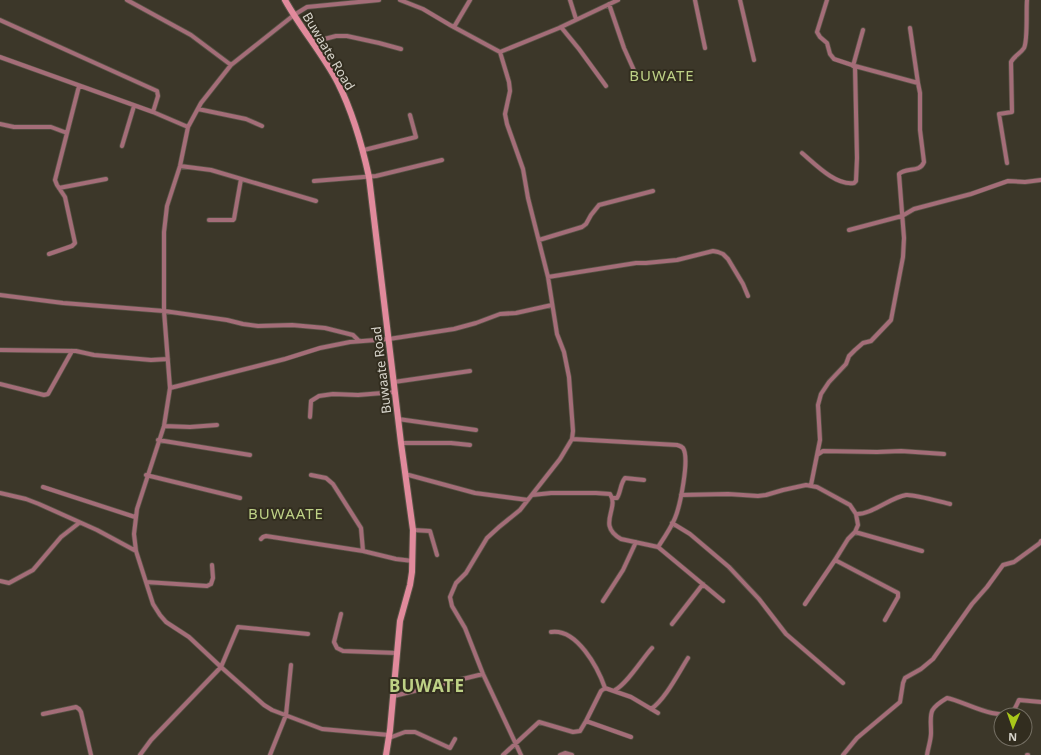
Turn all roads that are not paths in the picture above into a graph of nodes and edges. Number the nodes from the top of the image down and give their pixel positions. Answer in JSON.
{"nodes":[{"id":1,"x":127,"y":0,"type":"edge"},
{"id":2,"x":285,"y":0,"type":"edge"},
{"id":3,"x":379,"y":0,"type":"edge"},
{"id":4,"x":400,"y":0,"type":"edge"},
{"id":5,"x":470,"y":0,"type":"edge"},
{"id":6,"x":570,"y":0,"type":"edge"},
{"id":7,"x":618,"y":0,"type":"edge"},
{"id":8,"x":695,"y":0,"type":"edge"},
{"id":9,"x":740,"y":0,"type":"edge"},
{"id":10,"x":827,"y":0,"type":"edge"},
{"id":11,"x":1027,"y":0,"type":"edge"},
{"id":12,"x":408,"y":1,"type":"edge"},
{"id":13,"x":609,"y":4,"type":"junction"},
{"id":14,"x":294,"y":14,"type":"junction"},
{"id":15,"x":576,"y":19,"type":"junction"},
{"id":16,"x":0,"y":20,"type":"edge"},
{"id":17,"x":454,"y":27,"type":"junction"},
{"id":18,"x":561,"y":27,"type":"junction"},
{"id":19,"x":910,"y":28,"type":"dead end"},
{"id":20,"x":863,"y":30,"type":"dead end"},
{"id":21,"x":313,"y":42,"type":"junction"},
{"id":22,"x":705,"y":48,"type":"dead end"},
{"id":23,"x":401,"y":49,"type":"dead end"},
{"id":24,"x":500,"y":52,"type":"junction"},
{"id":25,"x":0,"y":57,"type":"edge"},
{"id":26,"x":754,"y":60,"type":"dead end"},
{"id":27,"x":231,"y":65,"type":"junction"},
{"id":28,"x":854,"y":66,"type":"junction"},
{"id":29,"x":637,"y":77,"type":"dead end"},
{"id":30,"x":918,"y":83,"type":"junction"},
{"id":31,"x":79,"y":86,"type":"junction"},
{"id":32,"x":606,"y":86,"type":"dead end"},
{"id":33,"x":134,"y":106,"type":"junction"},
{"id":34,"x":198,"y":109,"type":"junction"},
{"id":35,"x":152,"y":112,"type":"junction"},
{"id":36,"x":410,"y":115,"type":"dead end"},
{"id":37,"x":0,"y":124,"type":"edge"},
{"id":38,"x":262,"y":126,"type":"dead end"},
{"id":39,"x":188,"y":128,"type":"junction"},
{"id":40,"x":68,"y":133,"type":"junction"},
{"id":41,"x":122,"y":146,"type":"dead end"},
{"id":42,"x":364,"y":150,"type":"junction"},
{"id":43,"x":802,"y":153,"type":"dead end"},
{"id":44,"x":442,"y":160,"type":"dead end"},
{"id":45,"x":1007,"y":163,"type":"dead end"},
{"id":46,"x":180,"y":166,"type":"junction"},
{"id":47,"x":369,"y":177,"type":"junction"},
{"id":48,"x":106,"y":179,"type":"dead end"},
{"id":49,"x":241,"y":179,"type":"junction"},
{"id":50,"x":1041,"y":180,"type":"edge"},
{"id":51,"x":314,"y":181,"type":"dead end"},
{"id":52,"x":59,"y":188,"type":"junction"},
{"id":53,"x":653,"y":191,"type":"dead end"},
{"id":54,"x":316,"y":201,"type":"dead end"},
{"id":55,"x":902,"y":216,"type":"junction"},
{"id":56,"x":209,"y":220,"type":"dead end"},
{"id":57,"x":849,"y":230,"type":"dead end"},
{"id":58,"x":539,"y":240,"type":"junction"},
{"id":59,"x":49,"y":254,"type":"dead end"},
{"id":60,"x":548,"y":277,"type":"junction"},
{"id":61,"x":0,"y":295,"type":"edge"},
{"id":62,"x":748,"y":296,"type":"dead end"},
{"id":63,"x":552,"y":306,"type":"junction"},
{"id":64,"x":164,"y":311,"type":"junction"},
{"id":65,"x":389,"y":339,"type":"junction"},
{"id":66,"x":359,"y":341,"type":"junction"},
{"id":67,"x":0,"y":350,"type":"edge"},
{"id":68,"x":72,"y":351,"type":"junction"},
{"id":69,"x":168,"y":359,"type":"junction"},
{"id":70,"x":470,"y":371,"type":"dead end"},
{"id":71,"x":394,"y":382,"type":"junction"},
{"id":72,"x":0,"y":384,"type":"edge"},
{"id":73,"x":170,"y":388,"type":"junction"},
{"id":74,"x":395,"y":392,"type":"junction"},
{"id":75,"x":310,"y":417,"type":"dead end"},
{"id":76,"x":398,"y":419,"type":"junction"},
{"id":77,"x":218,"y":425,"type":"dead end"},
{"id":78,"x":164,"y":426,"type":"junction"},
{"id":79,"x":476,"y":430,"type":"dead end"},
{"id":80,"x":572,"y":439,"type":"junction"},
{"id":81,"x":158,"y":440,"type":"junction"},
{"id":82,"x":401,"y":443,"type":"junction"},
{"id":83,"x":470,"y":445,"type":"dead end"},
{"id":84,"x":944,"y":454,"type":"dead end"},
{"id":85,"x":250,"y":455,"type":"dead end"},
{"id":86,"x":817,"y":455,"type":"junction"},
{"id":87,"x":405,"y":474,"type":"junction"},
{"id":88,"x":146,"y":475,"type":"junction"},
{"id":89,"x":311,"y":475,"type":"dead end"},
{"id":90,"x":644,"y":480,"type":"dead end"},
{"id":91,"x":811,"y":485,"type":"junction"},
{"id":92,"x":43,"y":488,"type":"dead end"},
{"id":93,"x":0,"y":493,"type":"edge"},
{"id":94,"x":532,"y":495,"type":"junction"},
{"id":95,"x":681,"y":495,"type":"junction"},
{"id":96,"x":240,"y":498,"type":"dead end"},
{"id":97,"x":612,"y":498,"type":"junction"},
{"id":98,"x":528,"y":500,"type":"junction"},
{"id":99,"x":950,"y":504,"type":"dead end"},
{"id":100,"x":856,"y":514,"type":"junction"},
{"id":101,"x":135,"y":517,"type":"junction"},
{"id":102,"x":79,"y":523,"type":"junction"},
{"id":103,"x":672,"y":523,"type":"junction"},
{"id":104,"x":413,"y":530,"type":"junction"},
{"id":105,"x":855,"y":532,"type":"junction"},
{"id":106,"x":261,"y":539,"type":"dead end"},
{"id":107,"x":1041,"y":541,"type":"edge"},
{"id":108,"x":636,"y":542,"type":"junction"},
{"id":109,"x":658,"y":547,"type":"junction"},
{"id":110,"x":136,"y":550,"type":"junction"},
{"id":111,"x":363,"y":550,"type":"junction"},
{"id":112,"x":922,"y":551,"type":"dead end"},
{"id":113,"x":437,"y":555,"type":"dead end"},
{"id":114,"x":835,"y":560,"type":"junction"},
{"id":115,"x":414,"y":561,"type":"junction"},
{"id":116,"x":212,"y":565,"type":"dead end"},
{"id":117,"x":0,"y":581,"type":"edge"},
{"id":118,"x":146,"y":582,"type":"junction"},
{"id":119,"x":703,"y":584,"type":"junction"},
{"id":120,"x":603,"y":601,"type":"dead end"},
{"id":121,"x":723,"y":601,"type":"dead end"},
{"id":122,"x":805,"y":604,"type":"dead end"},
{"id":123,"x":340,"y":614,"type":"dead end"},
{"id":124,"x":885,"y":620,"type":"dead end"},
{"id":125,"x":672,"y":624,"type":"dead end"},
{"id":126,"x":551,"y":632,"type":"dead end"},
{"id":127,"x":308,"y":634,"type":"dead end"},
{"id":128,"x":652,"y":648,"type":"dead end"},
{"id":129,"x":397,"y":653,"type":"junction"},
{"id":130,"x":688,"y":658,"type":"dead end"},
{"id":131,"x":291,"y":665,"type":"dead end"},
{"id":132,"x":221,"y":667,"type":"junction"},
{"id":133,"x":483,"y":674,"type":"junction"},
{"id":134,"x":843,"y":683,"type":"dead end"},
{"id":135,"x":605,"y":688,"type":"junction"},
{"id":136,"x":615,"y":690,"type":"junction"},
{"id":137,"x":394,"y":696,"type":"junction"},
{"id":138,"x":1041,"y":702,"type":"edge"},
{"id":139,"x":651,"y":709,"type":"junction"},
{"id":140,"x":658,"y":713,"type":"dead end"},
{"id":141,"x":43,"y":714,"type":"dead end"},
{"id":142,"x":286,"y":715,"type":"junction"},
{"id":143,"x":586,"y":721,"type":"junction"},
{"id":144,"x":389,"y":736,"type":"junction"},
{"id":145,"x":631,"y":736,"type":"dead end"},
{"id":146,"x":455,"y":739,"type":"dead end"},
{"id":147,"x":515,"y":743,"type":"junction"},
{"id":148,"x":91,"y":755,"type":"edge"},
{"id":149,"x":140,"y":755,"type":"edge"},
{"id":150,"x":270,"y":755,"type":"edge"},
{"id":151,"x":386,"y":755,"type":"edge"},
{"id":152,"x":503,"y":755,"type":"edge"},
{"id":153,"x":521,"y":755,"type":"edge"},
{"id":154,"x":560,"y":755,"type":"edge"},
{"id":155,"x":572,"y":755,"type":"edge"},
{"id":156,"x":843,"y":755,"type":"edge"},
{"id":157,"x":927,"y":755,"type":"edge"}],
"edges":[{"from":1,"to":27,"type":"street"},
{"from":2,"to":14,"type":"street","name":"Buwaate Road"},
{"from":3,"to":14,"type":"street"},
{"from":4,"to":12,"type":"street"},
{"from":5,"to":17,"type":"street"},
{"from":6,"to":15,"type":"street"},
{"from":7,"to":13,"type":"street"},
{"from":8,"to":22,"type":"street"},
{"from":9,"to":26,"type":"street"},
{"from":10,"to":28,"type":"street"},
{"from":11,"to":45,"type":"street"},
{"from":12,"to":17,"type":"street"},
{"from":13,"to":15,"type":"street"},
{"from":13,"to":29,"type":"street"},
{"from":14,"to":21,"type":"street","name":"Buwaate Road"},
{"from":14,"to":27,"type":"street"},
{"from":15,"to":18,"type":"street"},
{"from":16,"to":35,"type":"street"},
{"from":17,"to":24,"type":"street"},
{"from":18,"to":24,"type":"street"},
{"from":18,"to":32,"type":"street"},
{"from":19,"to":30,"type":"street"},
{"from":20,"to":28,"type":"street"},
{"from":21,"to":23,"type":"street"},
{"from":21,"to":42,"type":"street","name":"Buwaate Road"},
{"from":24,"to":58,"type":"street"},
{"from":25,"to":31,"type":"street"},
{"from":27,"to":34,"type":"street"},
{"from":28,"to":30,"type":"street"},
{"from":28,"to":43,"type":"street"},
{"from":30,"to":55,"type":"street"},
{"from":31,"to":33,"type":"street"},
{"from":31,"to":40,"type":"street"},
{"from":33,"to":35,"type":"street"},
{"from":33,"to":41,"type":"street"},
{"from":34,"to":38,"type":"street"},
{"from":34,"to":39,"type":"street"},
{"from":35,"to":39,"type":"street"},
{"from":36,"to":42,"type":"street"},
{"from":37,"to":40,"type":"street"},
{"from":39,"to":46,"type":"street"},
{"from":40,"to":52,"type":"street"},
{"from":42,"to":47,"type":"street","name":"Buwaate Road"},
{"from":44,"to":47,"type":"street"},
{"from":46,"to":49,"type":"street"},
{"from":46,"to":64,"type":"street"},
{"from":47,"to":51,"type":"street"},
{"from":47,"to":65,"type":"street","name":"Buwaate Road"},
{"from":48,"to":52,"type":"street"},
{"from":49,"to":54,"type":"street"},
{"from":49,"to":56,"type":"street"},
{"from":50,"to":55,"type":"street"},
{"from":52,"to":59,"type":"street"},
{"from":53,"to":58,"type":"street"},
{"from":55,"to":57,"type":"street"},
{"from":55,"to":86,"type":"street"},
{"from":58,"to":60,"type":"street"},
{"from":60,"to":62,"type":"street"},
{"from":60,"to":63,"type":"street"},
{"from":61,"to":64,"type":"street"},
{"from":63,"to":65,"type":"street"},
{"from":63,"to":80,"type":"street"},
{"from":64,"to":66,"type":"street"},
{"from":64,"to":69,"type":"street"},
{"from":65,"to":66,"type":"street"},
{"from":65,"to":71,"type":"street","name":"Buwaate Road"},
{"from":66,"to":73,"type":"street"},
{"from":67,"to":68,"type":"street"},
{"from":68,"to":69,"type":"street"},
{"from":68,"to":72,"type":"street"},
{"from":69,"to":73,"type":"street"},
{"from":70,"to":71,"type":"street"},
{"from":71,"to":74,"type":"street","name":"Buwaate Road"},
{"from":73,"to":78,"type":"street"},
{"from":74,"to":75,"type":"street"},
{"from":74,"to":76,"type":"street","name":"Buwaate Road"},
{"from":76,"to":79,"type":"street"},
{"from":76,"to":82,"type":"street","name":"Buwaate Road"},
{"from":77,"to":78,"type":"street"},
{"from":78,"to":81,"type":"street"},
{"from":80,"to":94,"type":"street"},
{"from":80,"to":95,"type":"street"},
{"from":81,"to":85,"type":"street"},
{"from":81,"to":88,"type":"street"},
{"from":82,"to":83,"type":"street"},
{"from":82,"to":87,"type":"street","name":"Buwaate Road"},
{"from":84,"to":86,"type":"street"},
{"from":86,"to":91,"type":"street"},
{"from":87,"to":98,"type":"street"},
{"from":87,"to":104,"type":"street","name":"Buwaate Road"},
{"from":88,"to":96,"type":"street"},
{"from":88,"to":101,"type":"street"},
{"from":89,"to":111,"type":"street"},
{"from":90,"to":97,"type":"street"},
{"from":91,"to":95,"type":"street"},
{"from":91,"to":100,"type":"street"},
{"from":92,"to":101,"type":"street"},
{"from":93,"to":102,"type":"street"},
{"from":94,"to":97,"type":"street"},
{"from":94,"to":98,"type":"street"},
{"from":95,"to":103,"type":"street"},
{"from":97,"to":108,"type":"street"},
{"from":98,"to":133,"type":"street"},
{"from":99,"to":100,"type":"street"},
{"from":100,"to":105,"type":"street"},
{"from":101,"to":110,"type":"street"},
{"from":102,"to":110,"type":"street"},
{"from":102,"to":117,"type":"street"},
{"from":103,"to":109,"type":"street"},
{"from":103,"to":134,"type":"street"},
{"from":104,"to":113,"type":"street"},
{"from":104,"to":115,"type":"street","name":"Buwaate Road"},
{"from":105,"to":112,"type":"street"},
{"from":105,"to":114,"type":"street"},
{"from":106,"to":111,"type":"street"},
{"from":107,"to":156,"type":"street"},
{"from":108,"to":109,"type":"street"},
{"from":108,"to":120,"type":"street"},
{"from":109,"to":119,"type":"street"},
{"from":110,"to":118,"type":"street"},
{"from":111,"to":115,"type":"street"},
{"from":114,"to":122,"type":"street"},
{"from":114,"to":124,"type":"street"},
{"from":115,"to":129,"type":"street","name":"Buwaate Road"},
{"from":116,"to":118,"type":"street"},
{"from":118,"to":132,"type":"street"},
{"from":119,"to":121,"type":"street"},
{"from":119,"to":125,"type":"street"},
{"from":123,"to":129,"type":"street"},
{"from":126,"to":135,"type":"street"},
{"from":127,"to":132,"type":"street"},
{"from":128,"to":136,"type":"street"},
{"from":129,"to":137,"type":"street","name":"Buwaate Road"},
{"from":130,"to":139,"type":"street"},
{"from":131,"to":142,"type":"street"},
{"from":132,"to":142,"type":"street"},
{"from":132,"to":149,"type":"street"},
{"from":133,"to":137,"type":"street"},
{"from":133,"to":147,"type":"street"},
{"from":135,"to":136,"type":"street"},
{"from":135,"to":143,"type":"street"},
{"from":136,"to":139,"type":"street"},
{"from":137,"to":144,"type":"street","name":"Buwaate Road"},
{"from":138,"to":157,"type":"street"},
{"from":139,"to":140,"type":"street"},
{"from":141,"to":148,"type":"street"},
{"from":142,"to":144,"type":"street"},
{"from":142,"to":150,"type":"street"},
{"from":143,"to":145,"type":"street"},
{"from":143,"to":147,"type":"street"},
{"from":144,"to":146,"type":"street"},
{"from":144,"to":151,"type":"street","name":"Buwaate Road"},
{"from":147,"to":152,"type":"street"},
{"from":147,"to":153,"type":"street"},
{"from":154,"to":155,"type":"street"}]}
